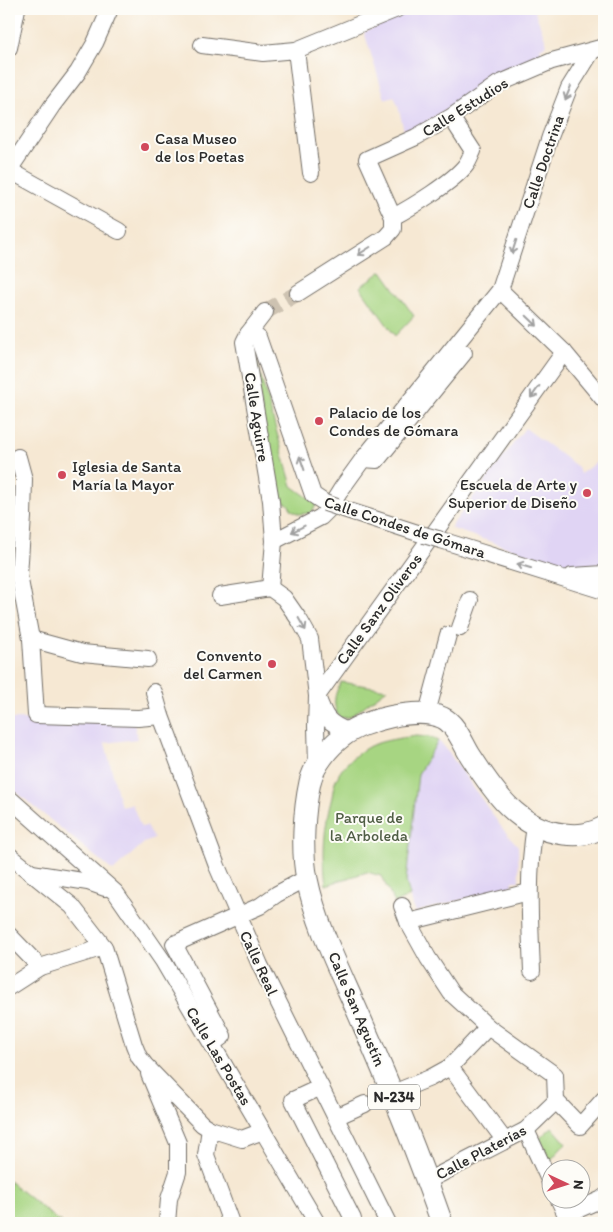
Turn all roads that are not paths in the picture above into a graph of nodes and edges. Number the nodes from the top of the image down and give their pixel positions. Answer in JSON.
{"nodes":[{"id":1,"x":18,"y":9,"type":"edge"},
{"id":2,"x":110,"y":9,"type":"edge"},
{"id":3,"x":396,"y":9,"type":"edge"},
{"id":4,"x":202,"y":45,"type":"dead end"},
{"id":5,"x":9,"y":48,"type":"edge"},
{"id":6,"x":598,"y":49,"type":"edge"},
{"id":7,"x":296,"y":50,"type":"junction"},
{"id":8,"x":451,"y":117,"type":"junction"},
{"id":9,"x":9,"y":170,"type":"edge"},
{"id":10,"x":311,"y":173,"type":"dead end"},
{"id":11,"x":393,"y":217,"type":"junction"},
{"id":12,"x":119,"y":231,"type":"dead end"},
{"id":13,"x":500,"y":290,"type":"junction"},
{"id":14,"x":298,"y":293,"type":"tunnel mouth"},
{"id":15,"x":265,"y":312,"type":"tunnel mouth"},
{"id":16,"x":248,"y":334,"type":"junction"},
{"id":17,"x":564,"y":352,"type":"junction"},
{"id":18,"x":604,"y":400,"type":"edge"},
{"id":19,"x":18,"y":457,"type":"dead end"},
{"id":20,"x":328,"y":509,"type":"junction"},
{"id":21,"x":274,"y":541,"type":"junction"},
{"id":22,"x":604,"y":574,"type":"edge"},
{"id":23,"x":554,"y":575,"type":"junction"},
{"id":24,"x":270,"y":588,"type":"junction"},
{"id":25,"x":604,"y":591,"type":"edge"},
{"id":26,"x":220,"y":596,"type":"dead end"},
{"id":27,"x":470,"y":600,"type":"dead end"},
{"id":28,"x":31,"y":640,"type":"junction"},
{"id":29,"x":148,"y":659,"type":"dead end"},
{"id":30,"x":154,"y":692,"type":"dead end"},
{"id":31,"x":317,"y":696,"type":"junction"},
{"id":32,"x":161,"y":716,"type":"junction"},
{"id":33,"x":435,"y":716,"type":"junction"},
{"id":34,"x":350,"y":732,"type":"junction"},
{"id":35,"x":318,"y":766,"type":"junction"},
{"id":36,"x":9,"y":798,"type":"edge"},
{"id":37,"x":535,"y":826,"type":"junction"},
{"id":38,"x":604,"y":827,"type":"edge"},
{"id":39,"x":69,"y":852,"type":"junction"},
{"id":40,"x":9,"y":855,"type":"edge"},
{"id":41,"x":32,"y":873,"type":"junction"},
{"id":42,"x":306,"y":878,"type":"junction"},
{"id":43,"x":529,"y":892,"type":"junction"},
{"id":44,"x":116,"y":893,"type":"junction"},
{"id":45,"x":402,"y":906,"type":"dead end"},
{"id":46,"x":238,"y":916,"type":"junction"},
{"id":47,"x":408,"y":922,"type":"junction"},
{"id":48,"x":9,"y":935,"type":"edge"},
{"id":49,"x":104,"y":947,"type":"junction"},
{"id":50,"x":40,"y":968,"type":"junction"},
{"id":51,"x":532,"y":971,"type":"dead end"},
{"id":52,"x":9,"y":986,"type":"edge"},
{"id":53,"x":488,"y":1026,"type":"junction"},
{"id":54,"x":212,"y":1044,"type":"junction"},
{"id":55,"x":145,"y":1065,"type":"junction"},
{"id":56,"x":450,"y":1067,"type":"junction"},
{"id":57,"x":321,"y":1087,"type":"junction"},
{"id":58,"x":393,"y":1093,"type":"junction"},
{"id":59,"x":604,"y":1099,"type":"edge"},
{"id":60,"x":556,"y":1101,"type":"junction"},
{"id":61,"x":365,"y":1104,"type":"dead end"},
{"id":62,"x":336,"y":1117,"type":"junction"},
{"id":63,"x":210,"y":1129,"type":"junction"},
{"id":64,"x":526,"y":1130,"type":"junction"},
{"id":65,"x":263,"y":1131,"type":"junction"},
{"id":66,"x":505,"y":1141,"type":"junction"},
{"id":67,"x":540,"y":1160,"type":"edge"},
{"id":68,"x":427,"y":1181,"type":"junction"},
{"id":69,"x":604,"y":1197,"type":"edge"},
{"id":70,"x":590,"y":1204,"type":"edge"},
{"id":71,"x":564,"y":1210,"type":"edge"},
{"id":72,"x":577,"y":1210,"type":"edge"},
{"id":73,"x":353,"y":1219,"type":"dead end"},
{"id":74,"x":168,"y":1221,"type":"edge"},
{"id":75,"x":231,"y":1223,"type":"edge"},
{"id":76,"x":317,"y":1223,"type":"edge"},
{"id":77,"x":388,"y":1223,"type":"edge"},
{"id":78,"x":442,"y":1223,"type":"edge"}],
"edges":[{"from":1,"to":5,"type":"street"},
{"from":2,"to":9,"type":"street"},
{"from":3,"to":7,"type":"street"},
{"from":4,"to":7,"type":"street"},
{"from":6,"to":8,"type":"street","name":"Calle Estudios"},
{"from":6,"to":13,"type":"street","name":"Calle Doctrina","one_way":true},
{"from":7,"to":10,"type":"street"},
{"from":8,"to":11,"type":"street"},
{"from":8,"to":11,"type":"street","name":"Calle Estudios"},
{"from":9,"to":12,"type":"street"},
{"from":11,"to":14,"type":"street","one_way":true},
{"from":13,"to":17,"type":"street","one_way":true},
{"from":13,"to":20,"type":"street","name":"Calle Doctrina"},
{"from":15,"to":16,"type":"street"},
{"from":20,"to":16,"type":"street","name":"Calle Condes de Gómara","one_way":true},
{"from":16,"to":21,"type":"street","name":"Calle Aguirre"},
{"from":17,"to":18,"type":"street"},
{"from":17,"to":31,"type":"street","name":"Calle Sanz Oliveros","one_way":true},
{"from":19,"to":28,"type":"street"},
{"from":20,"to":21,"type":"street","one_way":true},
{"from":23,"to":20,"type":"street","name":"Calle Condes de Gómara","one_way":true,"bridge":true},
{"from":21,"to":24,"type":"street","name":"Calle Aguirre"},
{"from":22,"to":23,"type":"street","name":"Calle Condes de Gómara"},
{"from":23,"to":25,"type":"street","name":"Calle Condes de Gómara"},
{"from":24,"to":26,"type":"street"},
{"from":24,"to":31,"type":"street","one_way":true},
{"from":27,"to":33,"type":"street"},
{"from":28,"to":29,"type":"street"},
{"from":28,"to":32,"type":"street"},
{"from":30,"to":32,"type":"street","name":"Calle Real"},
{"from":31,"to":34,"type":"street"},
{"from":31,"to":35,"type":"street"},
{"from":32,"to":46,"type":"street","name":"Calle Real"},
{"from":33,"to":34,"type":"main road","number":"N-234"},
{"from":33,"to":37,"type":"main road"},
{"from":34,"to":35,"type":"main road","number":"N-234"},
{"from":35,"to":42,"type":"main road","number":"N-234"},
{"from":36,"to":39,"type":"street","name":"Calle Las Postas"},
{"from":37,"to":38,"type":"main road"},
{"from":37,"to":43,"type":"street"},
{"from":39,"to":41,"type":"street"},
{"from":39,"to":44,"type":"street","name":"Calle Las Postas"},
{"from":40,"to":41,"type":"street"},
{"from":41,"to":44,"type":"street"},
{"from":41,"to":49,"type":"street"},
{"from":42,"to":46,"type":"street"},
{"from":42,"to":58,"type":"main road","name":"Calle San Agustín","number":"N-234"},
{"from":43,"to":47,"type":"street"},
{"from":43,"to":51,"type":"street"},
{"from":44,"to":54,"type":"street","name":"Calle Las Postas"},
{"from":45,"to":47,"type":"street"},
{"from":46,"to":54,"type":"street"},
{"from":46,"to":57,"type":"street","name":"Calle Real"},
{"from":47,"to":53,"type":"street"},
{"from":48,"to":50,"type":"street"},
{"from":49,"to":50,"type":"street"},
{"from":49,"to":55,"type":"street"},
{"from":50,"to":52,"type":"street"},
{"from":53,"to":56,"type":"street"},
{"from":53,"to":60,"type":"street"},
{"from":54,"to":65,"type":"street","name":"Calle Las Postas"},
{"from":55,"to":63,"type":"street"},
{"from":55,"to":74,"type":"street"},
{"from":56,"to":58,"type":"street"},
{"from":56,"to":66,"type":"street"},
{"from":57,"to":62,"type":"street","name":"Calle Real"},
{"from":57,"to":73,"type":"street"},
{"from":58,"to":68,"type":"main road","name":"Calle San Agustín","number":"N-234"},
{"from":59,"to":60,"type":"street"},
{"from":60,"to":64,"type":"street","name":"Calle Platerías"},
{"from":61,"to":62,"type":"street"},
{"from":62,"to":77,"type":"street","name":"Calle Real"},
{"from":63,"to":65,"type":"street"},
{"from":63,"to":75,"type":"street"},
{"from":64,"to":66,"type":"street","name":"Calle Platerías"},
{"from":64,"to":67,"type":"street"},
{"from":65,"to":76,"type":"street","name":"Calle Las Postas"},
{"from":66,"to":68,"type":"street","name":"Calle Platerías"},
{"from":68,"to":78,"type":"main road","name":"Calle San Agustín","number":"N-234"},
{"from":69,"to":70,"type":"street"},
{"from":71,"to":72,"type":"street"}]}
